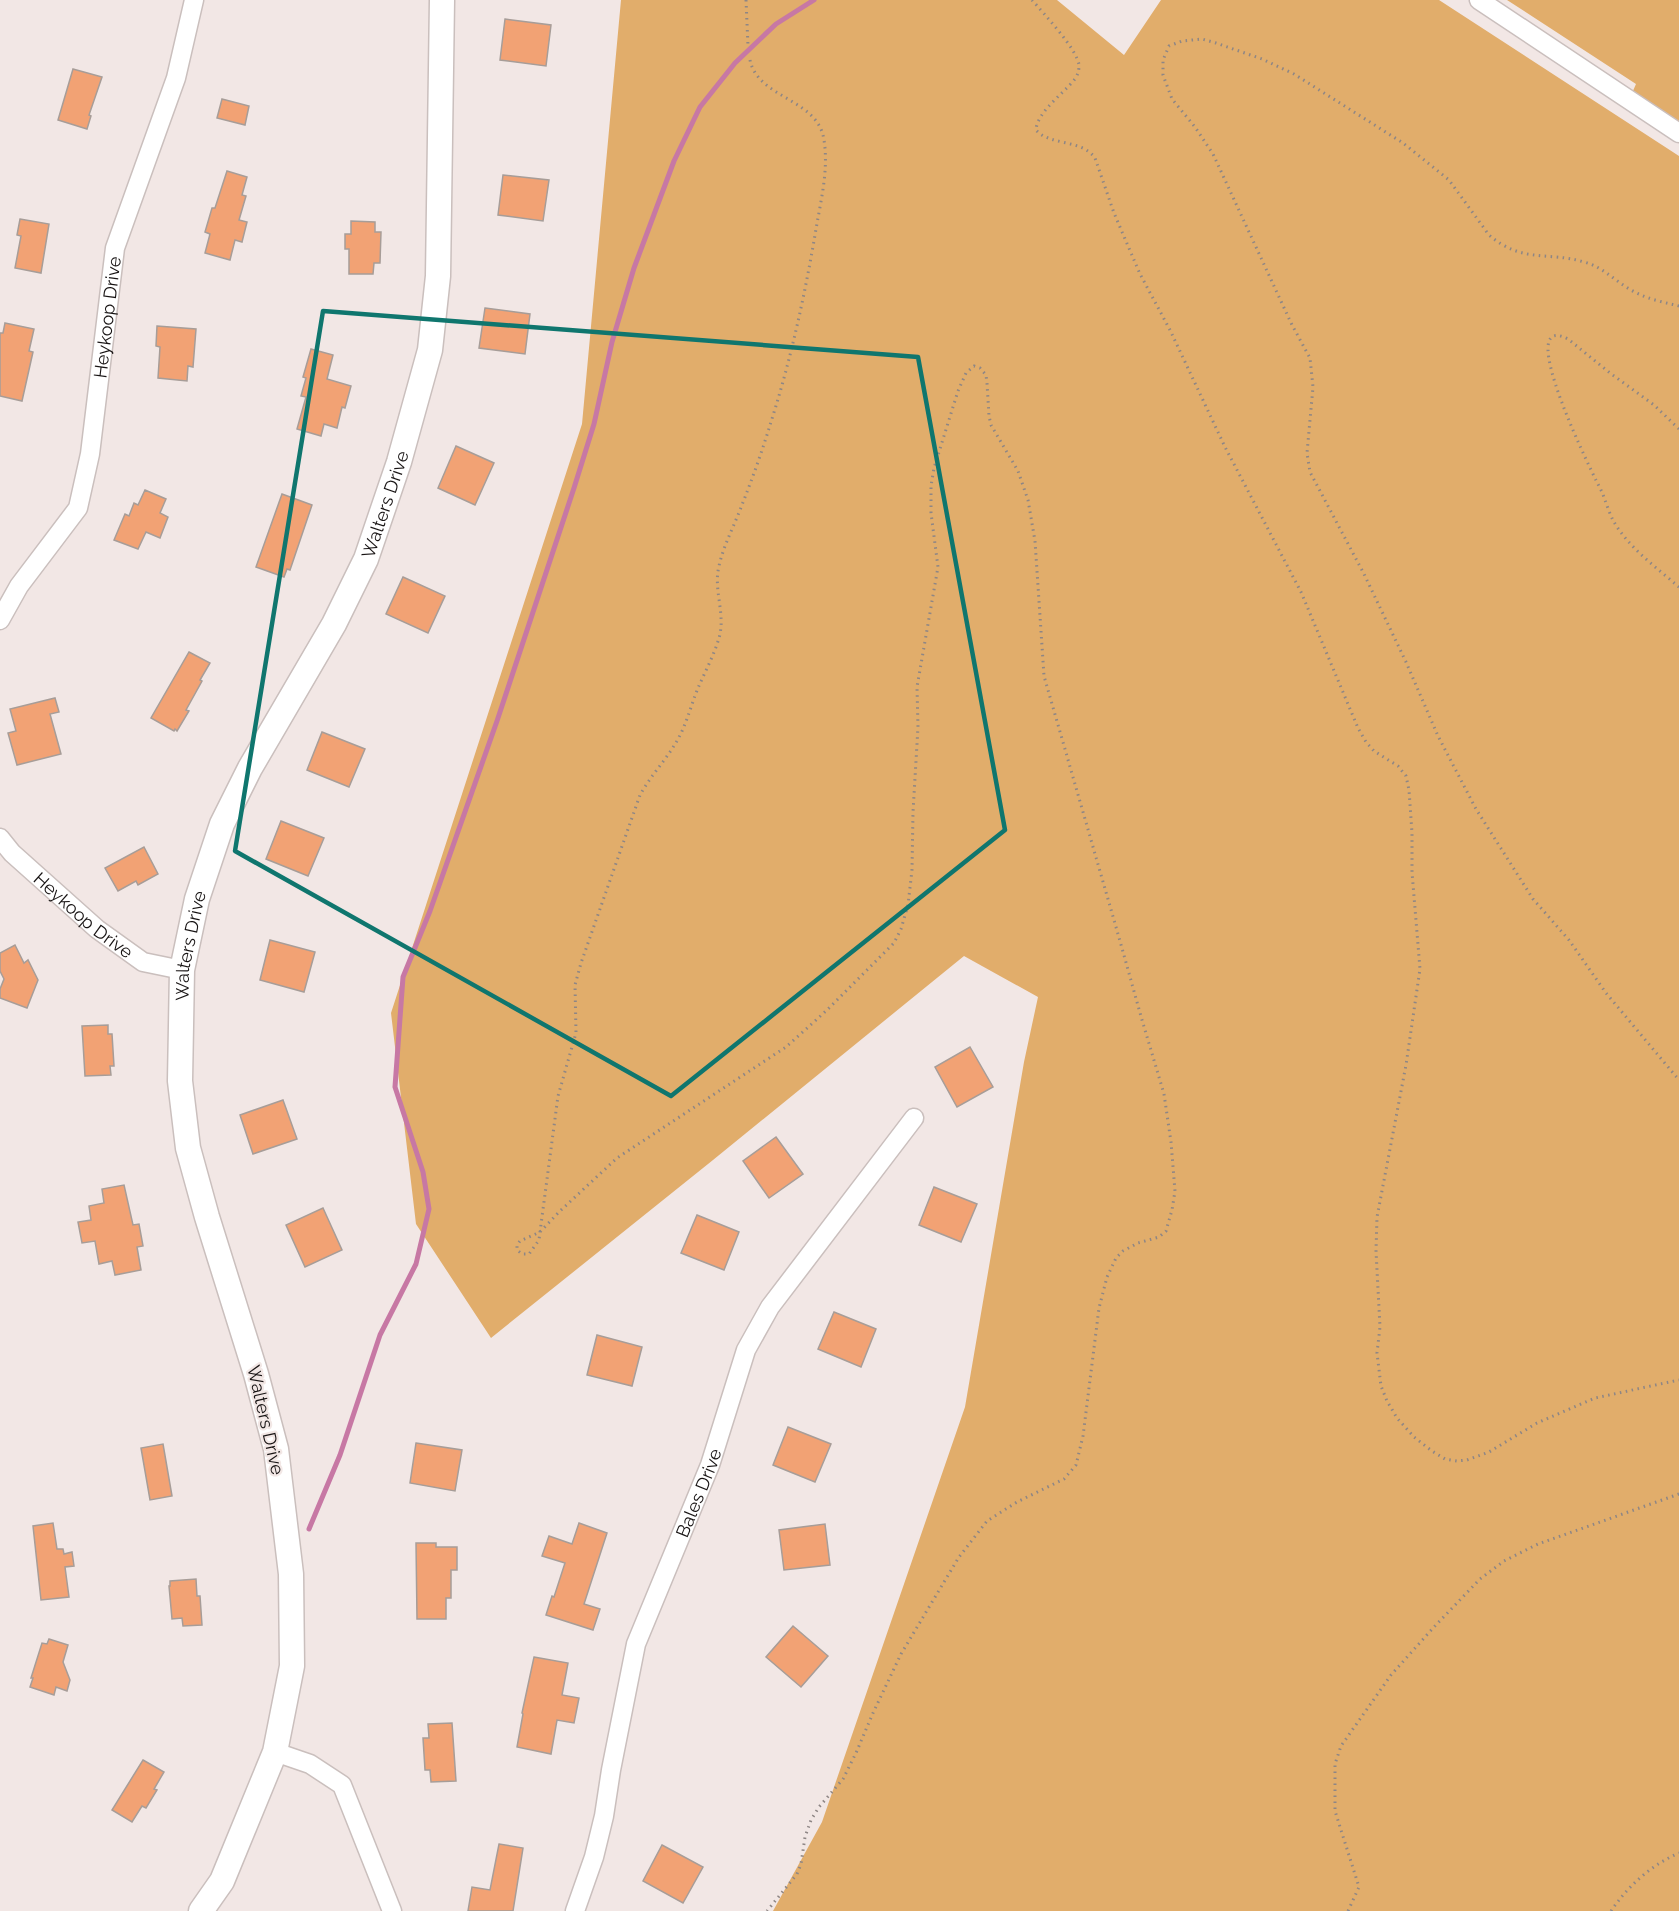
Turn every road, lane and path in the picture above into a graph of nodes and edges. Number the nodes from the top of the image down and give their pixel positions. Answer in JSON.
{"nodes":[{"id":1,"x":194,"y":0,"type":"edge"},
{"id":2,"x":442,"y":0,"type":"edge"},
{"id":3,"x":746,"y":0,"type":"edge"},
{"id":4,"x":1032,"y":0,"type":"edge"},
{"id":5,"x":1479,"y":0,"type":"edge"},
{"id":6,"x":748,"y":46,"type":"dead end"},
{"id":7,"x":750,"y":60,"type":"dead end"},
{"id":8,"x":1679,"y":133,"type":"edge"},
{"id":9,"x":1679,"y":306,"type":"edge"},
{"id":10,"x":1679,"y":429,"type":"edge"},
{"id":11,"x":1679,"y":586,"type":"edge"},
{"id":12,"x":0,"y":620,"type":"edge"},
{"id":13,"x":0,"y":838,"type":"edge"},
{"id":14,"x":6,"y":857,"type":"edge"},
{"id":15,"x":182,"y":970,"type":"junction"},
{"id":16,"x":1679,"y":1080,"type":"edge"},
{"id":17,"x":914,"y":1118,"type":"dead end"},
{"id":18,"x":540,"y":1232,"type":"junction"},
{"id":19,"x":1679,"y":1380,"type":"edge"},
{"id":20,"x":1679,"y":1494,"type":"edge"},
{"id":21,"x":275,"y":1752,"type":"junction"},
{"id":22,"x":1679,"y":1853,"type":"edge"},
{"id":23,"x":201,"y":1911,"type":"edge"},
{"id":24,"x":392,"y":1911,"type":"edge"},
{"id":25,"x":575,"y":1911,"type":"edge"},
{"id":26,"x":767,"y":1911,"type":"edge"},
{"id":27,"x":1348,"y":1911,"type":"edge"},
{"id":28,"x":1611,"y":1911,"type":"edge"}],
"edges":[{"from":1,"to":12,"type":"street","name":"Heykoop Drive"},
{"from":2,"to":15,"type":"street","name":"Walters Drive"},
{"from":3,"to":6,"type":"path"},
{"from":4,"to":19,"type":"path"},
{"from":5,"to":8,"type":"street"},
{"from":7,"to":18,"type":"path"},
{"from":9,"to":16,"type":"path"},
{"from":10,"to":11,"type":"path"},
{"from":13,"to":14,"type":"street","name":"Heykoop Drive"},
{"from":14,"to":15,"type":"street","name":"Heykoop Drive"},
{"from":15,"to":21,"type":"street","name":"Walters Drive"},
{"from":17,"to":25,"type":"street","name":"Bales Drive"},
{"from":18,"to":18,"type":"path"},
{"from":18,"to":26,"type":"path"},
{"from":20,"to":27,"type":"path"},
{"from":21,"to":23,"type":"street","name":"Walters Drive"},
{"from":21,"to":24,"type":"street"},
{"from":22,"to":28,"type":"path"}]}
